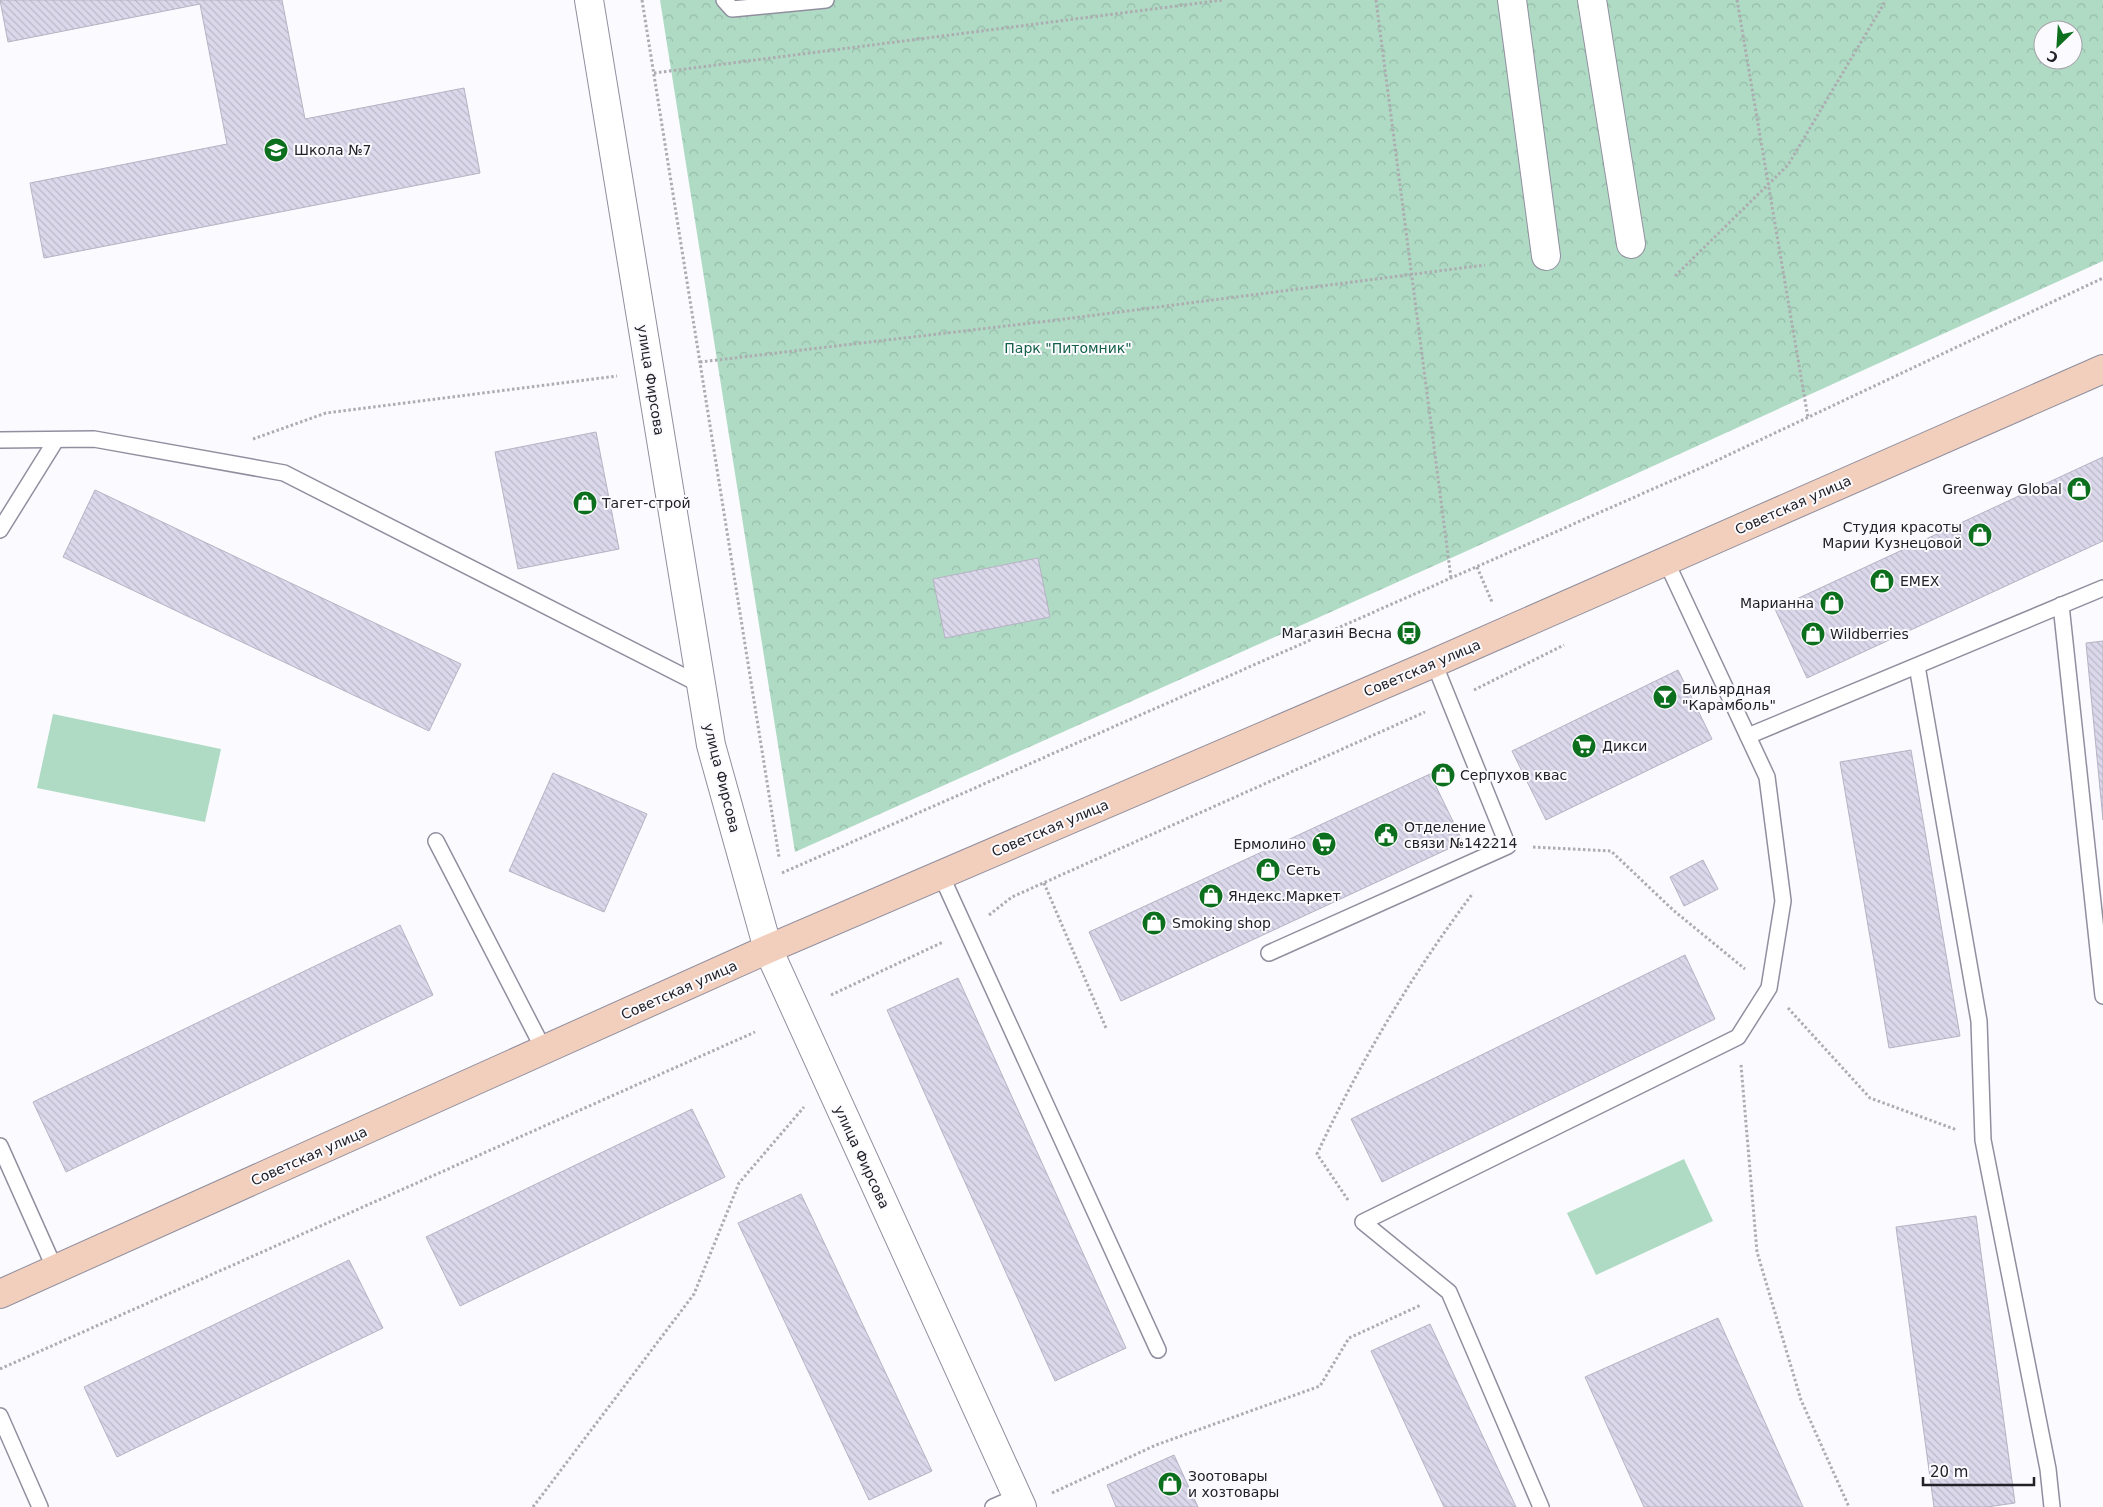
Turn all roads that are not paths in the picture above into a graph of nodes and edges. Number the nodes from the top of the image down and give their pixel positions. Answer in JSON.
{"nodes":[{"id":1,"x":589,"y":0,"type":"edge"},
{"id":2,"x":724,"y":0,"type":"edge"},
{"id":3,"x":826,"y":0,"type":"edge"},
{"id":4,"x":1512,"y":0,"type":"edge"},
{"id":5,"x":1592,"y":0,"type":"edge"},
{"id":6,"x":1631,"y":244,"type":"dead end"},
{"id":7,"x":1546,"y":256,"type":"dead end"},
{"id":8,"x":2103,"y":369,"type":"edge"},
{"id":9,"x":0,"y":440,"type":"edge"},
{"id":10,"x":56,"y":440,"type":"junction"},
{"id":11,"x":0,"y":530,"type":"edge"},
{"id":12,"x":1666,"y":561,"type":"junction"},
{"id":13,"x":2103,"y":588,"type":"edge"},
{"id":14,"x":2061,"y":605,"type":"junction"},
{"id":15,"x":1434,"y":663,"type":"junction"},
{"id":16,"x":1917,"y":666,"type":"junction"},
{"id":17,"x":701,"y":685,"type":"junction"},
{"id":18,"x":1748,"y":736,"type":"junction"},
{"id":19,"x":436,"y":842,"type":"dead end"},
{"id":20,"x":941,"y":875,"type":"junction"},
{"id":21,"x":768,"y":949,"type":"junction"},
{"id":22,"x":1269,"y":953,"type":"dead end"},
{"id":23,"x":2103,"y":996,"type":"edge"},
{"id":24,"x":544,"y":1050,"type":"junction"},
{"id":25,"x":0,"y":1146,"type":"edge"},
{"id":26,"x":56,"y":1269,"type":"junction"},
{"id":27,"x":0,"y":1294,"type":"edge"},
{"id":28,"x":1158,"y":1350,"type":"dead end"},
{"id":29,"x":0,"y":1416,"type":"edge"},
{"id":30,"x":1021,"y":1503,"type":"edge"},
{"id":31,"x":40,"y":1507,"type":"edge"},
{"id":32,"x":993,"y":1507,"type":"edge"},
{"id":33,"x":1541,"y":1507,"type":"edge"},
{"id":34,"x":2052,"y":1507,"type":"edge"}],
"edges":[{"from":1,"to":17,"type":"street","name":"улица Фирсова"},
{"from":2,"to":3,"type":"lane"},
{"from":4,"to":7,"type":"street"},
{"from":5,"to":6,"type":"street"},
{"from":8,"to":12,"type":"street","name":"Советская улица"},
{"from":9,"to":10,"type":"lane"},
{"from":10,"to":11,"type":"lane"},
{"from":10,"to":17,"type":"lane"},
{"from":12,"to":15,"type":"street","name":"Советская улица"},
{"from":12,"to":18,"type":"lane"},
{"from":13,"to":14,"type":"lane"},
{"from":14,"to":16,"type":"lane"},
{"from":14,"to":23,"type":"lane"},
{"from":15,"to":20,"type":"street","name":"Советская улица"},
{"from":15,"to":22,"type":"lane"},
{"from":16,"to":18,"type":"lane"},
{"from":16,"to":34,"type":"lane"},
{"from":17,"to":21,"type":"street","name":"улица Фирсова"},
{"from":18,"to":33,"type":"lane"},
{"from":19,"to":24,"type":"lane"},
{"from":20,"to":21,"type":"street","name":"Советская улица"},
{"from":20,"to":28,"type":"lane"},
{"from":21,"to":24,"type":"street","name":"Советская улица"},
{"from":21,"to":30,"type":"street","name":"улица Фирсова"},
{"from":24,"to":26,"type":"street","name":"Советская улица"},
{"from":25,"to":26,"type":"lane"},
{"from":26,"to":27,"type":"street","name":"Советская улица"},
{"from":29,"to":31,"type":"lane"},
{"from":30,"to":32,"type":"lane"}]}
